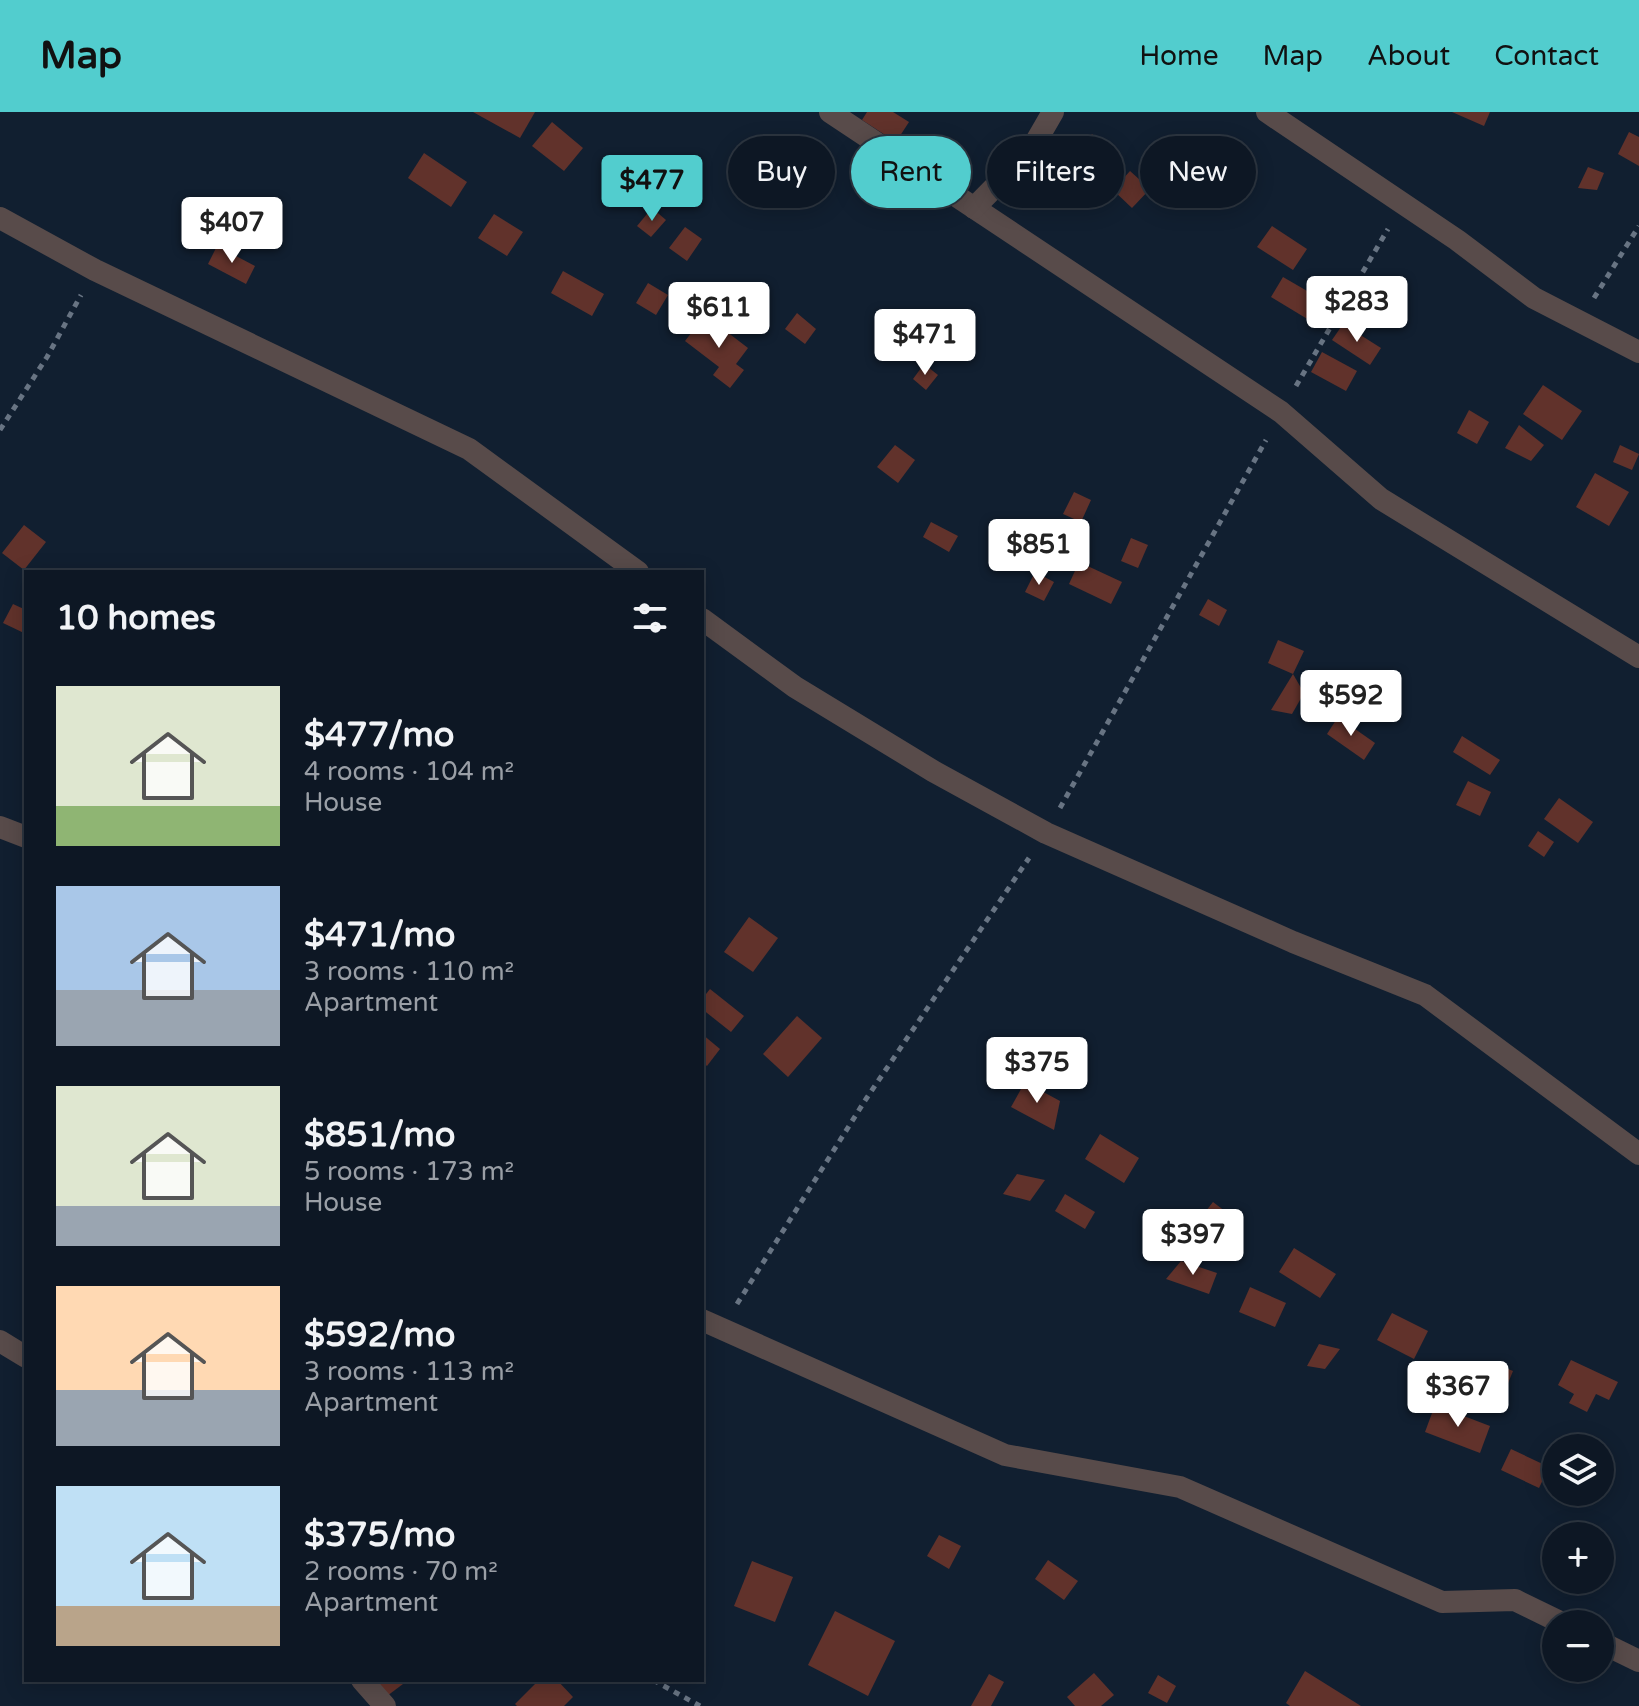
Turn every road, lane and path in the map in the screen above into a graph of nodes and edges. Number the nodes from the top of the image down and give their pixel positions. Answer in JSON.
{"nodes":[{"id":1,"x":830,"y":112,"type":"edge"},
{"id":2,"x":1053,"y":112,"type":"edge"},
{"id":3,"x":1267,"y":112,"type":"edge"},
{"id":4,"x":1403,"y":202,"type":"junction"},
{"id":5,"x":974,"y":208,"type":"junction"},
{"id":6,"x":0,"y":218,"type":"edge"},
{"id":7,"x":1639,"y":226,"type":"edge"},
{"id":8,"x":95,"y":270,"type":"junction"},
{"id":9,"x":1578,"y":322,"type":"junction"},
{"id":10,"x":1639,"y":352,"type":"edge"},
{"id":11,"x":1281,"y":412,"type":"junction"},
{"id":12,"x":0,"y":430,"type":"edge"},
{"id":13,"x":635,"y":570,"type":"edge"},
{"id":14,"x":704,"y":620,"type":"edge"},
{"id":15,"x":1639,"y":657,"type":"edge"},
{"id":16,"x":0,"y":827,"type":"edge"},
{"id":17,"x":1046,"y":833,"type":"junction"},
{"id":18,"x":24,"y":836,"type":"edge"},
{"id":19,"x":1639,"y":1154,"type":"edge"},
{"id":20,"x":712,"y":1324,"type":"edge"},
{"id":21,"x":0,"y":1341,"type":"edge"},
{"id":22,"x":24,"y":1356,"type":"edge"},
{"id":23,"x":1542,"y":1613,"type":"edge"},
{"id":24,"x":1614,"y":1649,"type":"edge"},
{"id":25,"x":1639,"y":1661,"type":"edge"},
{"id":26,"x":364,"y":1682,"type":"edge"},
{"id":27,"x":657,"y":1682,"type":"edge"},
{"id":28,"x":385,"y":1706,"type":"edge"},
{"id":29,"x":700,"y":1706,"type":"edge"}],
"edges":[{"from":1,"to":5,"type":"street"},
{"from":2,"to":5,"type":"street"},
{"from":3,"to":4,"type":"street"},
{"from":4,"to":9,"type":"street"},
{"from":4,"to":11,"type":"path"},
{"from":5,"to":11,"type":"street"},
{"from":6,"to":8,"type":"street"},
{"from":7,"to":9,"type":"path"},
{"from":8,"to":12,"type":"path"},
{"from":8,"to":13,"type":"street"},
{"from":9,"to":10,"type":"street"},
{"from":11,"to":15,"type":"street"},
{"from":11,"to":17,"type":"path"},
{"from":14,"to":17,"type":"street"},
{"from":16,"to":18,"type":"street"},
{"from":17,"to":19,"type":"street"},
{"from":17,"to":20,"type":"path"},
{"from":20,"to":23,"type":"street"},
{"from":21,"to":22,"type":"street"},
{"from":24,"to":25,"type":"street"},
{"from":26,"to":28,"type":"street"},
{"from":27,"to":29,"type":"path"}]}
